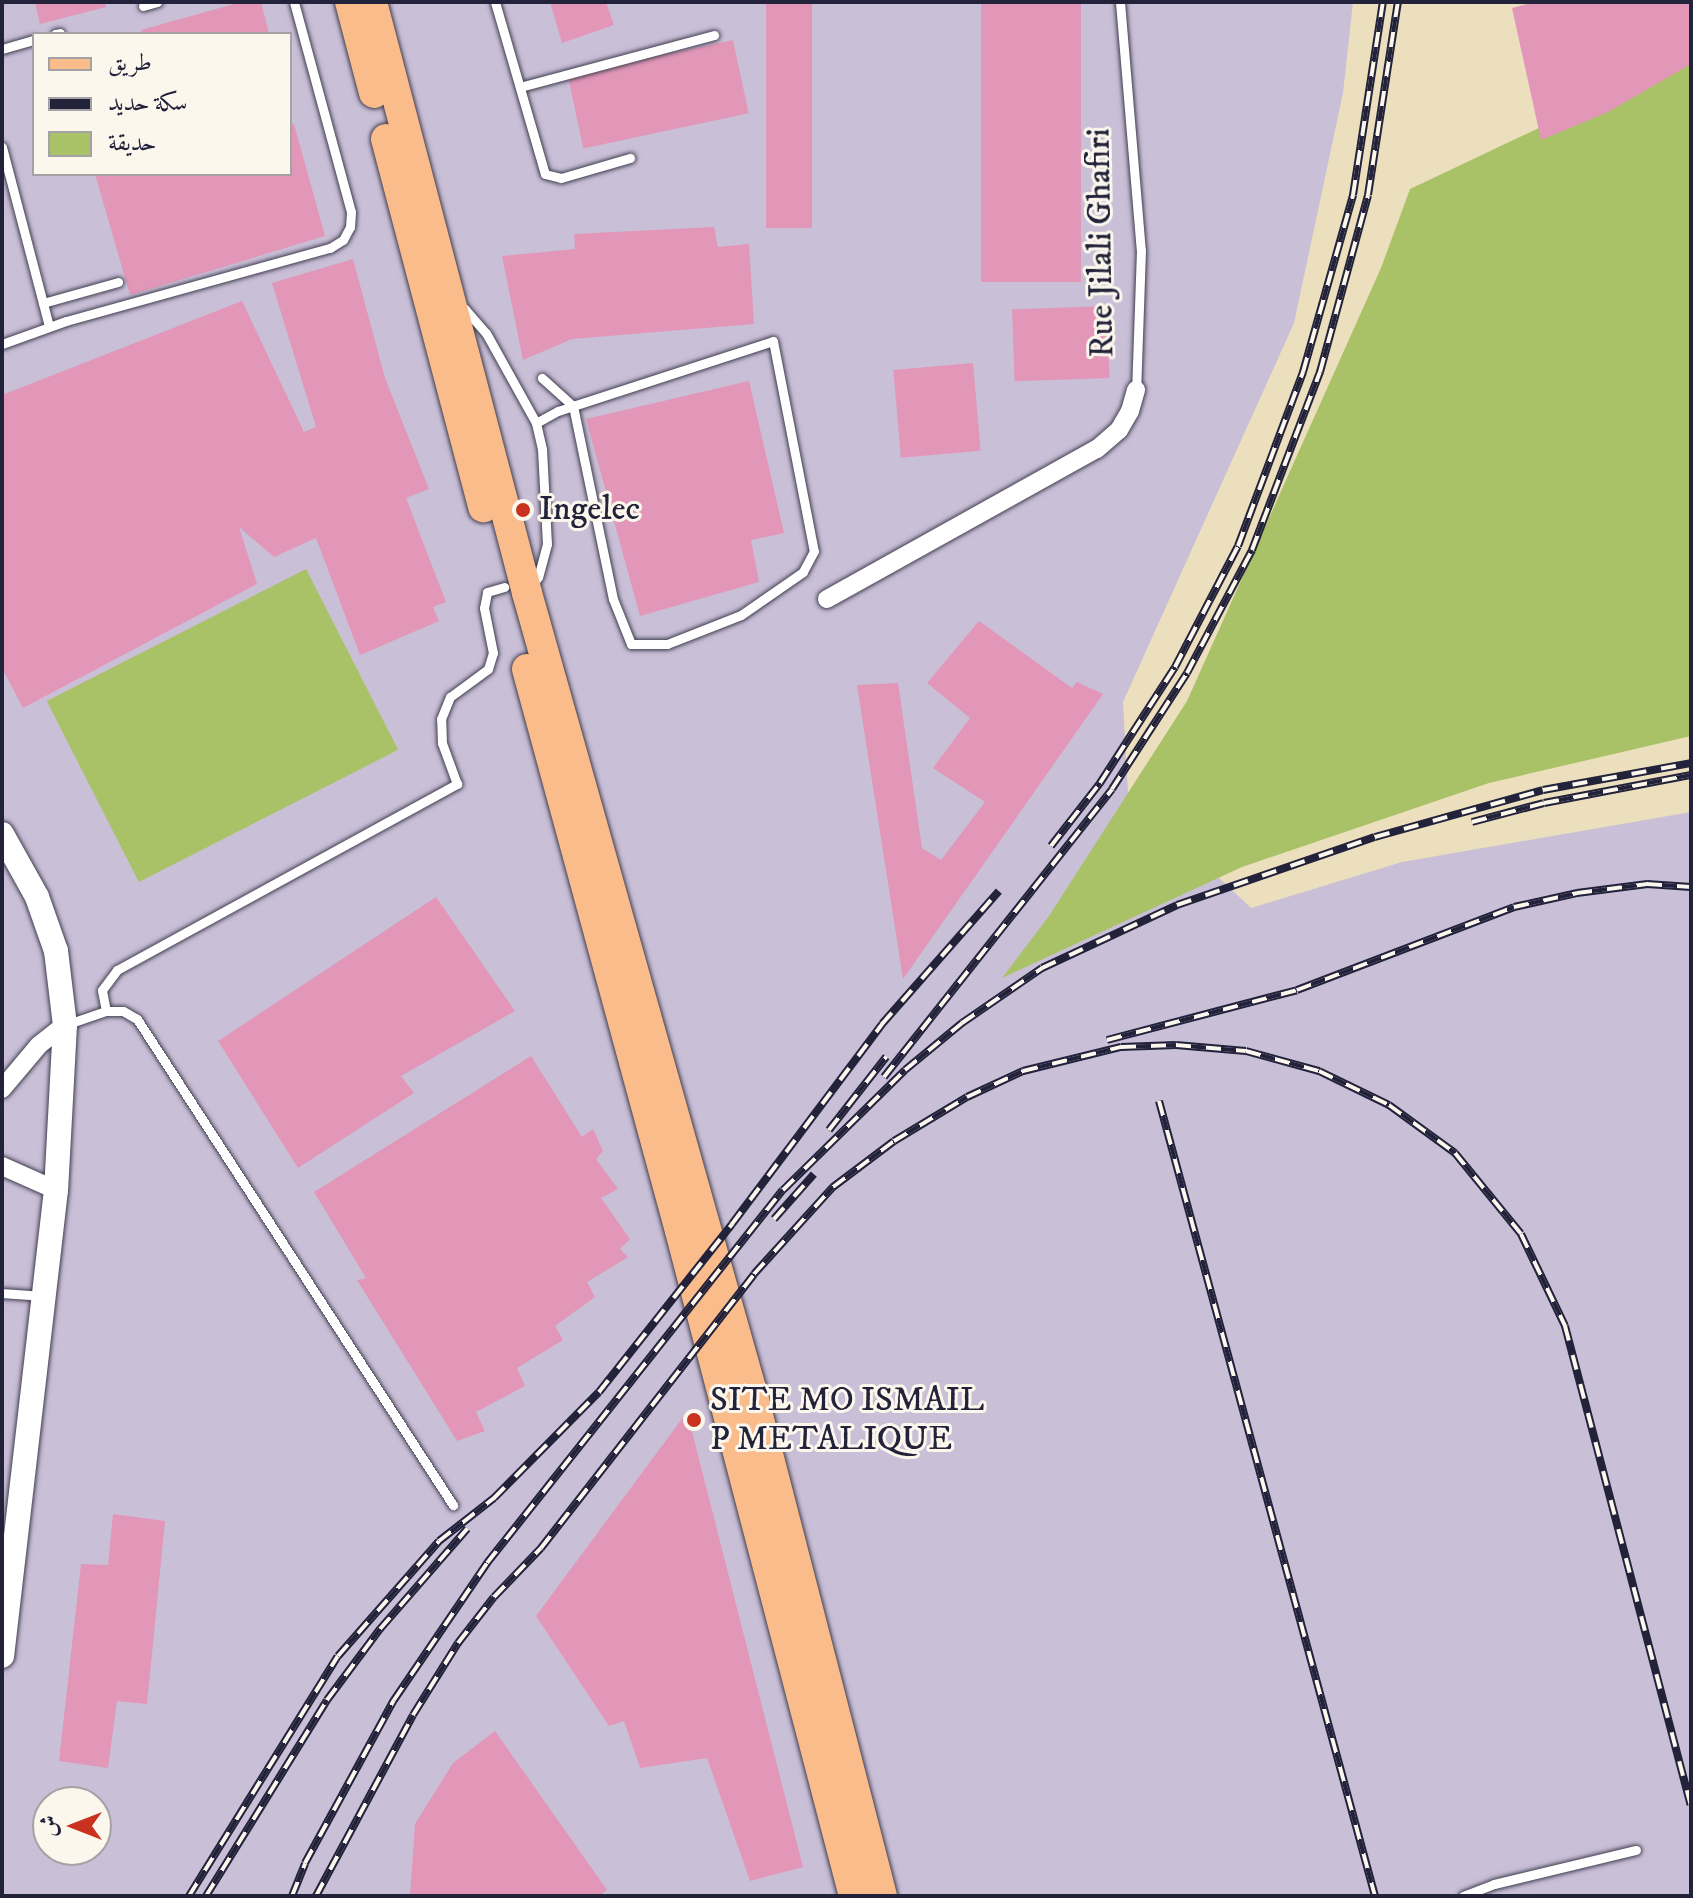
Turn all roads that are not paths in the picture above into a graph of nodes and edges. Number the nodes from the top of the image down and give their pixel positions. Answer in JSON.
{"nodes":[{"id":1,"x":157,"y":2,"type":"edge"},
{"id":2,"x":294,"y":2,"type":"edge"},
{"id":3,"x":350,"y":2,"type":"edge"},
{"id":4,"x":372,"y":2,"type":"edge"},
{"id":5,"x":495,"y":2,"type":"edge"},
{"id":6,"x":1120,"y":2,"type":"edge"},
{"id":7,"x":143,"y":6,"type":"dead end"},
{"id":8,"x":714,"y":35,"type":"dead end"},
{"id":9,"x":32,"y":41,"type":"edge"},
{"id":10,"x":2,"y":49,"type":"edge"},
{"id":11,"x":520,"y":87,"type":"junction"},
{"id":12,"x":2,"y":147,"type":"edge"},
{"id":13,"x":630,"y":158,"type":"dead end"},
{"id":14,"x":118,"y":282,"type":"dead end"},
{"id":15,"x":447,"y":289,"type":"junction"},
{"id":16,"x":43,"y":303,"type":"junction"},
{"id":17,"x":49,"y":326,"type":"junction"},
{"id":18,"x":2,"y":344,"type":"edge"},
{"id":19,"x":542,"y":378,"type":"dead end"},
{"id":20,"x":1136,"y":390,"type":"joint"},
{"id":21,"x":573,"y":406,"type":"junction"},
{"id":22,"x":536,"y":423,"type":"junction"},
{"id":23,"x":516,"y":590,"type":"junction"},
{"id":24,"x":827,"y":599,"type":"dead end"},
{"id":25,"x":2,"y":834,"type":"edge"},
{"id":26,"x":106,"y":1011,"type":"junction"},
{"id":27,"x":65,"y":1025,"type":"junction"},
{"id":28,"x":2,"y":1089,"type":"edge"},
{"id":29,"x":3,"y":1160,"type":"edge"},
{"id":30,"x":56,"y":1190,"type":"junction"},
{"id":31,"x":2,"y":1293,"type":"edge"},
{"id":32,"x":43,"y":1296,"type":"junction"},
{"id":33,"x":453,"y":1505,"type":"dead end"},
{"id":34,"x":2,"y":1656,"type":"edge"},
{"id":35,"x":1636,"y":1850,"type":"dead end"},
{"id":36,"x":854,"y":1896,"type":"edge"},
{"id":37,"x":882,"y":1896,"type":"edge"},
{"id":38,"x":1463,"y":1896,"type":"edge"}],
"edges":[{"from":1,"to":7,"type":"lane"},
{"from":2,"to":17,"type":"lane"},
{"from":3,"to":23,"type":"main road"},
{"from":4,"to":15,"type":"main road"},
{"from":5,"to":11,"type":"lane"},
{"from":6,"to":20,"type":"lane","name":"Rue Jilali Ghafiri"},
{"from":8,"to":11,"type":"lane"},
{"from":9,"to":10,"type":"lane"},
{"from":11,"to":13,"type":"lane"},
{"from":12,"to":16,"type":"lane"},
{"from":14,"to":16,"type":"lane"},
{"from":15,"to":22,"type":"lane"},
{"from":15,"to":23,"type":"main road"},
{"from":16,"to":17,"type":"lane"},
{"from":17,"to":18,"type":"lane"},
{"from":19,"to":21,"type":"lane"},
{"from":20,"to":24,"type":"street","name":"Rue Jilali Ghafiri"},
{"from":21,"to":21,"type":"lane"},
{"from":21,"to":22,"type":"lane"},
{"from":22,"to":23,"type":"lane"},
{"from":23,"to":26,"type":"lane"},
{"from":23,"to":36,"type":"main road"},
{"from":23,"to":37,"type":"main road"},
{"from":25,"to":27,"type":"street"},
{"from":26,"to":27,"type":"lane"},
{"from":26,"to":33,"type":"lane"},
{"from":27,"to":28,"type":"street"},
{"from":27,"to":30,"type":"street"},
{"from":29,"to":30,"type":"street"},
{"from":30,"to":32,"type":"street"},
{"from":31,"to":32,"type":"lane"},
{"from":32,"to":34,"type":"street"},
{"from":35,"to":38,"type":"lane"}]}
